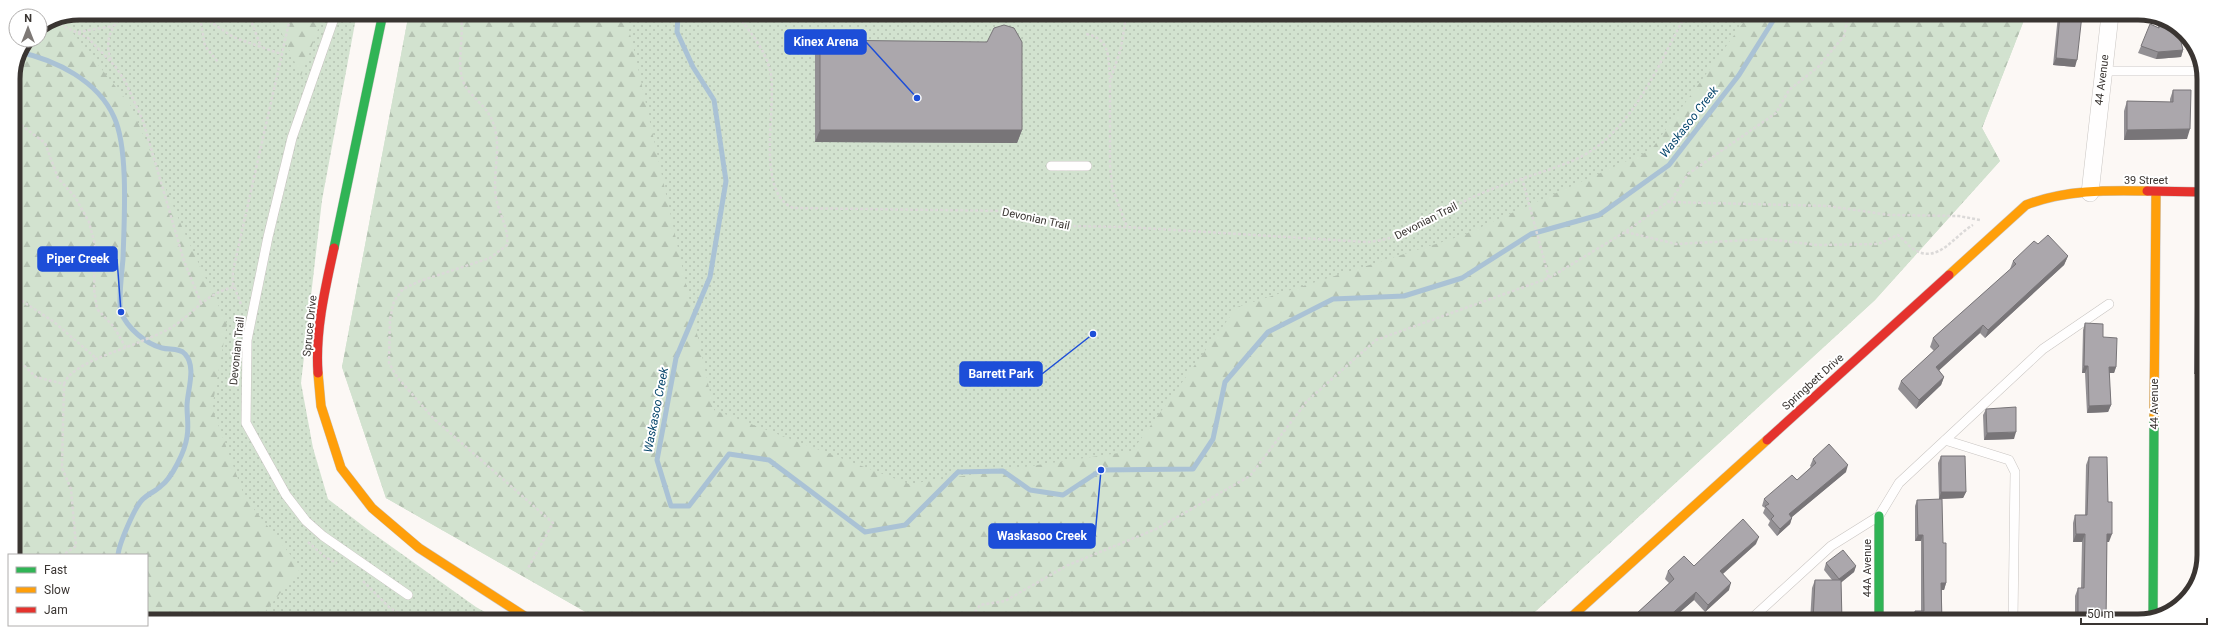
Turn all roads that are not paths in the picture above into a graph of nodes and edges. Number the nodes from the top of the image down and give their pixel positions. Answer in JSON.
{"nodes":[{"id":1,"x":333,"y":20,"type":"edge"},
{"id":2,"x":382,"y":20,"type":"edge"},
{"id":3,"x":2109,"y":20,"type":"edge"},
{"id":4,"x":2103,"y":71,"type":"junction"},
{"id":5,"x":2196,"y":71,"type":"edge"},
{"id":6,"x":1051,"y":166,"type":"dead end"},
{"id":7,"x":1087,"y":166,"type":"dead end"},
{"id":8,"x":2156,"y":192,"type":"junction"},
{"id":9,"x":2197,"y":192,"type":"edge"},
{"id":10,"x":2090,"y":193,"type":"junction"},
{"id":11,"x":2109,"y":304,"type":"dead end"},
{"id":12,"x":1945,"y":440,"type":"junction"},
{"id":13,"x":1879,"y":516,"type":"junction"},
{"id":14,"x":408,"y":595,"type":"dead end"},
{"id":15,"x":2153,"y":612,"type":"edge"},
{"id":16,"x":522,"y":614,"type":"edge"},
{"id":17,"x":1575,"y":614,"type":"edge"},
{"id":18,"x":1757,"y":614,"type":"edge"},
{"id":19,"x":1879,"y":614,"type":"edge"},
{"id":20,"x":2013,"y":614,"type":"edge"}],
"edges":[{"from":1,"to":14,"type":"lane"},
{"from":2,"to":16,"type":"street","name":"Spruce Drive"},
{"from":3,"to":4,"type":"street","name":"44 Avenue"},
{"from":4,"to":5,"type":"lane"},
{"from":4,"to":10,"type":"street","name":"44 Avenue"},
{"from":6,"to":7,"type":"lane"},
{"from":8,"to":9,"type":"street","name":"39 Street"},
{"from":8,"to":10,"type":"street","name":"39 Street"},
{"from":8,"to":15,"type":"street","name":"44 Avenue"},
{"from":10,"to":17,"type":"street","name":"Springbett Drive"},
{"from":11,"to":12,"type":"lane"},
{"from":12,"to":13,"type":"lane"},
{"from":12,"to":20,"type":"lane"},
{"from":13,"to":18,"type":"lane"},
{"from":13,"to":19,"type":"street","name":"44A Avenue"}]}
